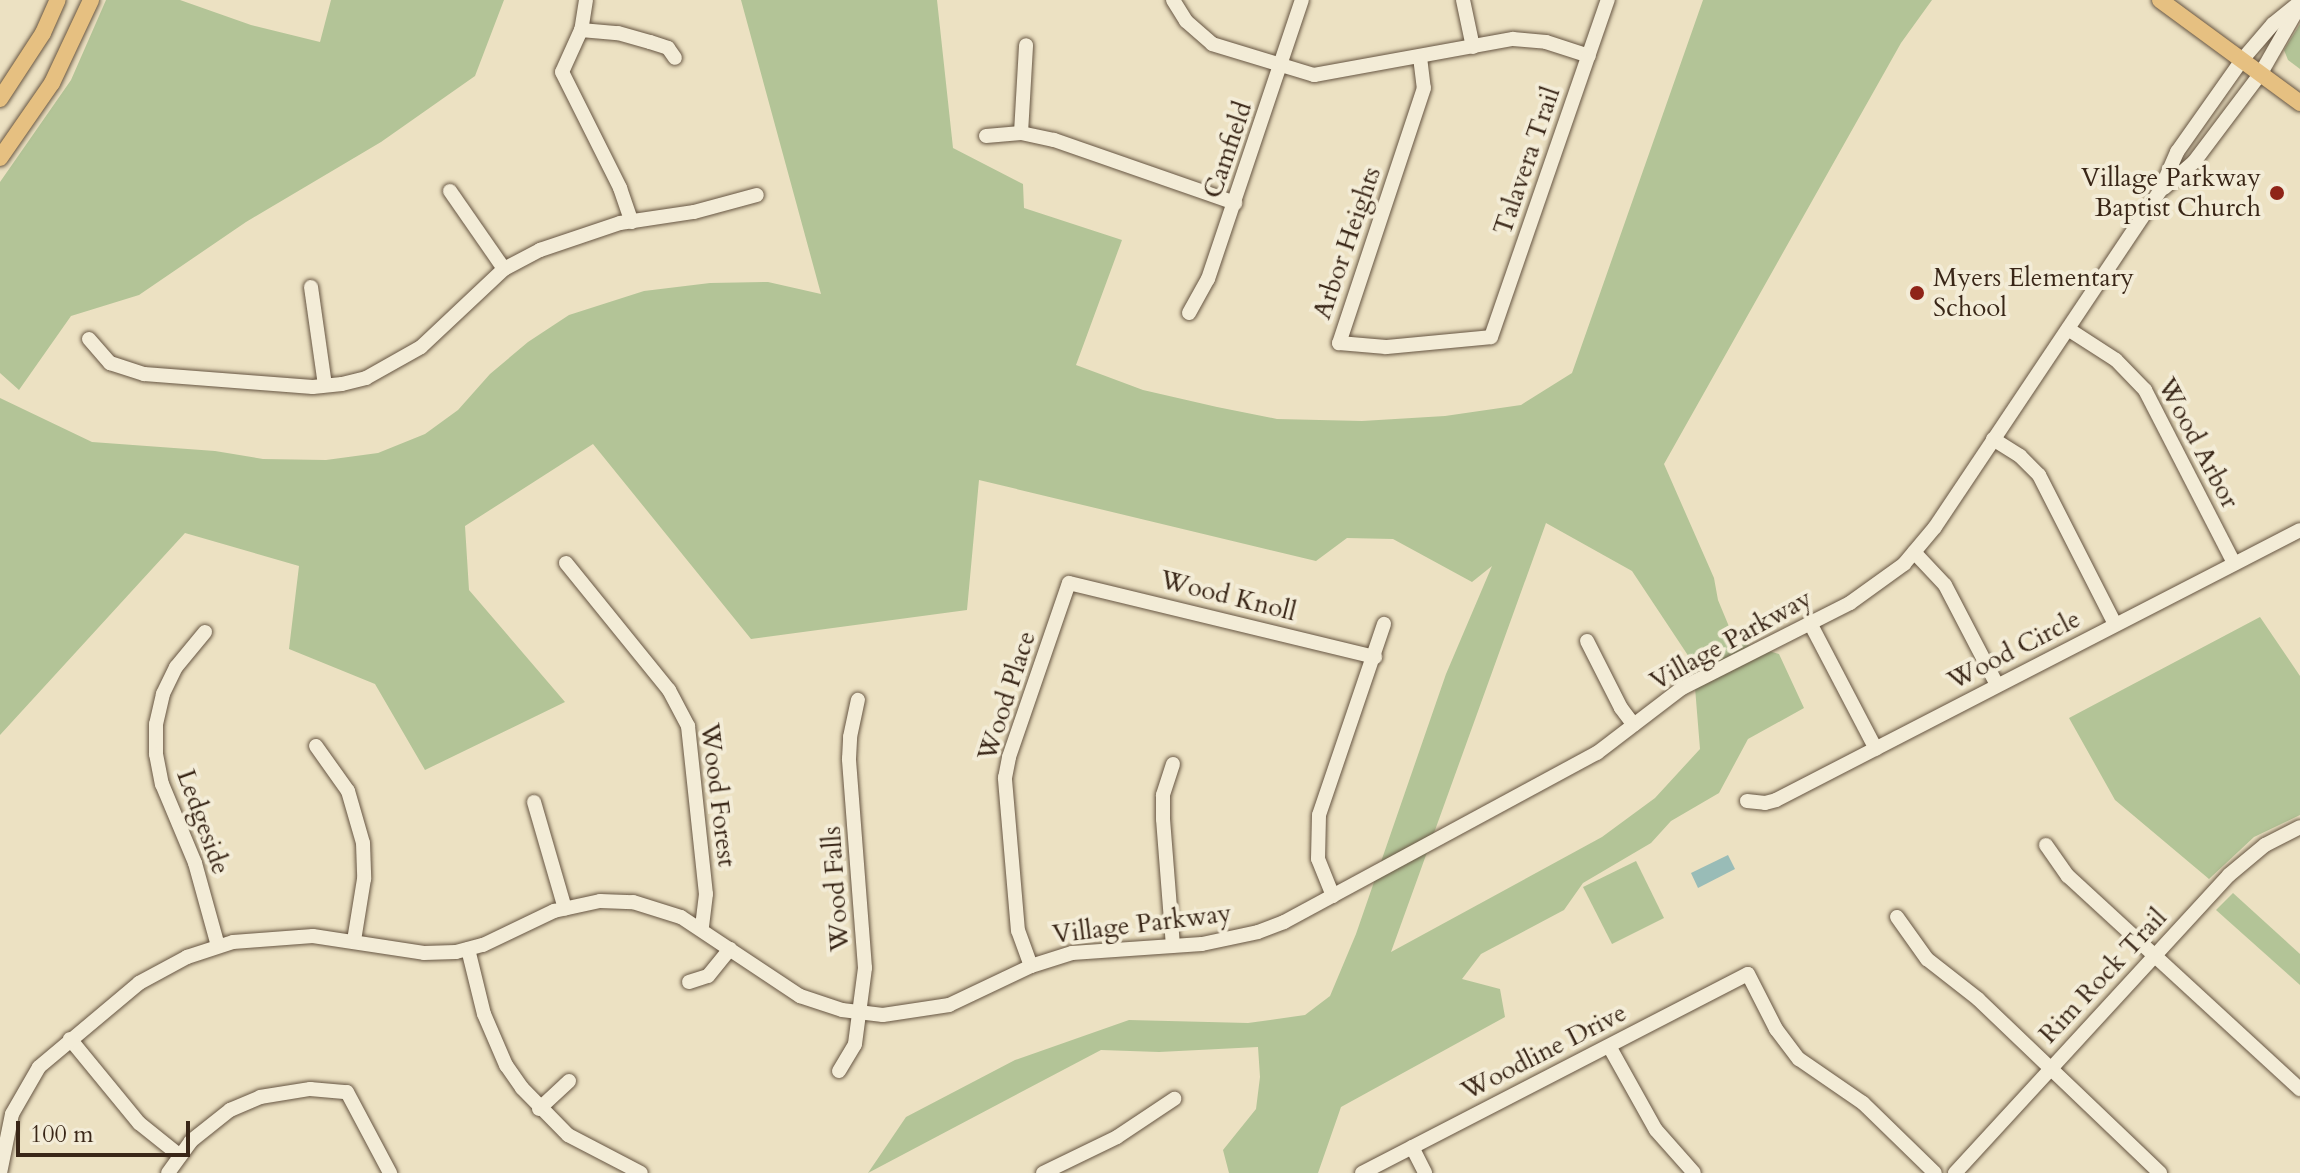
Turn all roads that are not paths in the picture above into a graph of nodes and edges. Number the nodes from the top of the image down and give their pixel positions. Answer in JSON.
{"nodes":[{"id":1,"x":58,"y":0,"type":"edge"},
{"id":2,"x":91,"y":0,"type":"edge"},
{"id":3,"x":586,"y":0,"type":"edge"},
{"id":4,"x":1173,"y":0,"type":"edge"},
{"id":5,"x":1302,"y":0,"type":"edge"},
{"id":6,"x":1463,"y":0,"type":"edge"},
{"id":7,"x":1608,"y":0,"type":"edge"},
{"id":8,"x":2160,"y":0,"type":"edge"},
{"id":9,"x":2300,"y":4,"type":"edge"},
{"id":10,"x":581,"y":30,"type":"junction"},
{"id":11,"x":1026,"y":45,"type":"dead end"},
{"id":12,"x":1473,"y":47,"type":"junction"},
{"id":13,"x":1589,"y":56,"type":"junction"},
{"id":14,"x":1420,"y":57,"type":"junction"},
{"id":15,"x":675,"y":58,"type":"dead end"},
{"id":16,"x":2242,"y":60,"type":"junction"},
{"id":17,"x":1282,"y":68,"type":"junction"},
{"id":18,"x":2261,"y":73,"type":"junction"},
{"id":19,"x":0,"y":99,"type":"edge"},
{"id":20,"x":2300,"y":103,"type":"edge"},
{"id":21,"x":1021,"y":133,"type":"junction"},
{"id":22,"x":986,"y":136,"type":"dead end"},
{"id":23,"x":0,"y":158,"type":"edge"},
{"id":24,"x":450,"y":191,"type":"dead end"},
{"id":25,"x":2160,"y":191,"type":"junction"},
{"id":26,"x":757,"y":195,"type":"dead end"},
{"id":27,"x":1235,"y":203,"type":"junction"},
{"id":28,"x":632,"y":222,"type":"junction"},
{"id":29,"x":504,"y":269,"type":"junction"},
{"id":30,"x":311,"y":287,"type":"dead end"},
{"id":31,"x":1189,"y":313,"type":"dead end"},
{"id":32,"x":2068,"y":329,"type":"junction"},
{"id":33,"x":1491,"y":337,"type":"joint"},
{"id":34,"x":89,"y":339,"type":"dead end"},
{"id":35,"x":325,"y":385,"type":"junction"},
{"id":36,"x":1993,"y":439,"type":"junction"},
{"id":37,"x":2300,"y":530,"type":"edge"},
{"id":38,"x":1914,"y":552,"type":"junction"},
{"id":39,"x":566,"y":563,"type":"dead end"},
{"id":40,"x":2234,"y":563,"type":"junction"},
{"id":41,"x":1069,"y":583,"type":"joint"},
{"id":42,"x":1810,"y":623,"type":"junction"},
{"id":43,"x":1384,"y":624,"type":"dead end"},
{"id":44,"x":2115,"y":624,"type":"junction"},
{"id":45,"x":205,"y":632,"type":"dead end"},
{"id":46,"x":1587,"y":641,"type":"dead end"},
{"id":47,"x":1375,"y":657,"type":"junction"},
{"id":48,"x":1997,"y":685,"type":"junction"},
{"id":49,"x":858,"y":700,"type":"dead end"},
{"id":50,"x":1634,"y":725,"type":"junction"},
{"id":51,"x":316,"y":746,"type":"dead end"},
{"id":52,"x":1876,"y":749,"type":"junction"},
{"id":53,"x":1173,"y":764,"type":"dead end"},
{"id":54,"x":1747,"y":801,"type":"dead end"},
{"id":55,"x":534,"y":802,"type":"dead end"},
{"id":56,"x":2300,"y":827,"type":"edge"},
{"id":57,"x":2046,"y":845,"type":"dead end"},
{"id":58,"x":1333,"y":896,"type":"junction"},
{"id":59,"x":565,"y":909,"type":"junction"},
{"id":60,"x":1897,"y":917,"type":"dead end"},
{"id":61,"x":702,"y":929,"type":"junction"},
{"id":62,"x":354,"y":941,"type":"junction"},
{"id":63,"x":218,"y":946,"type":"junction"},
{"id":64,"x":1173,"y":946,"type":"junction"},
{"id":65,"x":468,"y":949,"type":"junction"},
{"id":66,"x":730,"y":949,"type":"junction"},
{"id":67,"x":2154,"y":956,"type":"junction"},
{"id":68,"x":1031,"y":966,"type":"junction"},
{"id":69,"x":689,"y":982,"type":"dead end"},
{"id":70,"x":860,"y":1013,"type":"junction"},
{"id":71,"x":70,"y":1039,"type":"junction"},
{"id":72,"x":1609,"y":1046,"type":"junction"},
{"id":73,"x":2050,"y":1070,"type":"junction"},
{"id":74,"x":839,"y":1071,"type":"dead end"},
{"id":75,"x":569,"y":1081,"type":"dead end"},
{"id":76,"x":2300,"y":1089,"type":"edge"},
{"id":77,"x":1174,"y":1099,"type":"dead end"},
{"id":78,"x":539,"y":1109,"type":"junction"},
{"id":79,"x":6,"y":1112,"type":"edge"},
{"id":80,"x":1412,"y":1147,"type":"junction"},
{"id":81,"x":179,"y":1155,"type":"junction"},
{"id":82,"x":634,"y":1172,"type":"edge"},
{"id":83,"x":1691,"y":1172,"type":"edge"},
{"id":84,"x":0,"y":1173,"type":"edge"},
{"id":85,"x":168,"y":1173,"type":"edge"},
{"id":86,"x":390,"y":1173,"type":"edge"},
{"id":87,"x":1043,"y":1173,"type":"edge"},
{"id":88,"x":1362,"y":1173,"type":"edge"},
{"id":89,"x":1425,"y":1173,"type":"edge"},
{"id":90,"x":1935,"y":1173,"type":"edge"},
{"id":91,"x":1955,"y":1173,"type":"edge"},
{"id":92,"x":2160,"y":1173,"type":"edge"}],
"edges":[{"from":1,"to":19,"type":"main road"},
{"from":2,"to":23,"type":"main road"},
{"from":3,"to":10,"type":"street"},
{"from":4,"to":17,"type":"street"},
{"from":5,"to":17,"type":"street","name":"Camfield"},
{"from":6,"to":12,"type":"street"},
{"from":7,"to":13,"type":"street","name":"Talavera Trail"},
{"from":8,"to":16,"type":"main road"},
{"from":9,"to":16,"type":"street","name":"Village Parkway"},
{"from":9,"to":18,"type":"street","name":"Village Parkway"},
{"from":10,"to":15,"type":"street"},
{"from":10,"to":28,"type":"street"},
{"from":11,"to":21,"type":"street"},
{"from":12,"to":13,"type":"street"},
{"from":12,"to":14,"type":"street"},
{"from":13,"to":33,"type":"street","name":"Talavera Trail"},
{"from":14,"to":17,"type":"street"},
{"from":14,"to":33,"type":"street","name":"Arbor Heights"},
{"from":16,"to":18,"type":"main road"},
{"from":16,"to":25,"type":"street","name":"Village Parkway"},
{"from":17,"to":27,"type":"street","name":"Camfield"},
{"from":18,"to":20,"type":"main road"},
{"from":18,"to":25,"type":"street","name":"Village Parkway"},
{"from":21,"to":22,"type":"street"},
{"from":21,"to":27,"type":"street"},
{"from":24,"to":29,"type":"street"},
{"from":25,"to":32,"type":"street","name":"Village Parkway"},
{"from":26,"to":28,"type":"street"},
{"from":27,"to":31,"type":"street","name":"Camfield"},
{"from":28,"to":29,"type":"street"},
{"from":29,"to":35,"type":"street"},
{"from":30,"to":35,"type":"street"},
{"from":32,"to":36,"type":"street","name":"Village Parkway"},
{"from":32,"to":40,"type":"street","name":"Wood Arbor"},
{"from":34,"to":35,"type":"street"},
{"from":36,"to":38,"type":"street","name":"Village Parkway"},
{"from":36,"to":44,"type":"street"},
{"from":37,"to":40,"type":"street","name":"Wood Circle"},
{"from":38,"to":42,"type":"street","name":"Village Parkway"},
{"from":38,"to":48,"type":"street"},
{"from":39,"to":61,"type":"street","name":"Wood Forest"},
{"from":40,"to":44,"type":"street","name":"Wood Circle"},
{"from":41,"to":47,"type":"street","name":"Wood Knoll"},
{"from":41,"to":68,"type":"street","name":"Wood Place"},
{"from":42,"to":50,"type":"street","name":"Village Parkway"},
{"from":42,"to":52,"type":"street"},
{"from":43,"to":47,"type":"street"},
{"from":44,"to":48,"type":"street","name":"Wood Circle"},
{"from":45,"to":63,"type":"street","name":"Ledgeside"},
{"from":46,"to":50,"type":"street"},
{"from":47,"to":58,"type":"street"},
{"from":48,"to":52,"type":"street","name":"Wood Circle"},
{"from":49,"to":70,"type":"street","name":"Wood Falls"},
{"from":50,"to":58,"type":"street","name":"Village Parkway"},
{"from":51,"to":62,"type":"street"},
{"from":52,"to":54,"type":"street","name":"Wood Circle"},
{"from":53,"to":64,"type":"street"},
{"from":55,"to":59,"type":"street"},
{"from":56,"to":67,"type":"street","name":"Rim Rock Trail"},
{"from":57,"to":67,"type":"street"},
{"from":58,"to":64,"type":"street","name":"Village Parkway"},
{"from":59,"to":61,"type":"street","name":"Village Parkway"},
{"from":59,"to":65,"type":"street","name":"Village Parkway"},
{"from":60,"to":73,"type":"street"},
{"from":61,"to":66,"type":"street","name":"Village Parkway"},
{"from":62,"to":63,"type":"street","name":"Village Parkway"},
{"from":62,"to":65,"type":"street","name":"Village Parkway"},
{"from":63,"to":71,"type":"street","name":"Village Parkway"},
{"from":64,"to":68,"type":"street","name":"Village Parkway"},
{"from":65,"to":78,"type":"street"},
{"from":66,"to":69,"type":"street"},
{"from":66,"to":70,"type":"street","name":"Village Parkway"},
{"from":67,"to":73,"type":"street","name":"Rim Rock Trail"},
{"from":67,"to":76,"type":"street"},
{"from":68,"to":70,"type":"street","name":"Village Parkway"},
{"from":70,"to":74,"type":"street","name":"Wood Falls"},
{"from":71,"to":79,"type":"street","name":"Village Parkway"},
{"from":71,"to":81,"type":"street"},
{"from":72,"to":80,"type":"street","name":"Woodline Drive"},
{"from":72,"to":83,"type":"street"},
{"from":72,"to":90,"type":"street","name":"Woodline Drive"},
{"from":73,"to":91,"type":"street","name":"Rim Rock Trail"},
{"from":73,"to":92,"type":"street"},
{"from":75,"to":78,"type":"street"},
{"from":77,"to":87,"type":"street"},
{"from":78,"to":82,"type":"street"},
{"from":79,"to":84,"type":"street","name":"Village Parkway"},
{"from":80,"to":88,"type":"street","name":"Woodline Drive"},
{"from":80,"to":89,"type":"street"},
{"from":81,"to":85,"type":"street"},
{"from":81,"to":86,"type":"street"}]}
